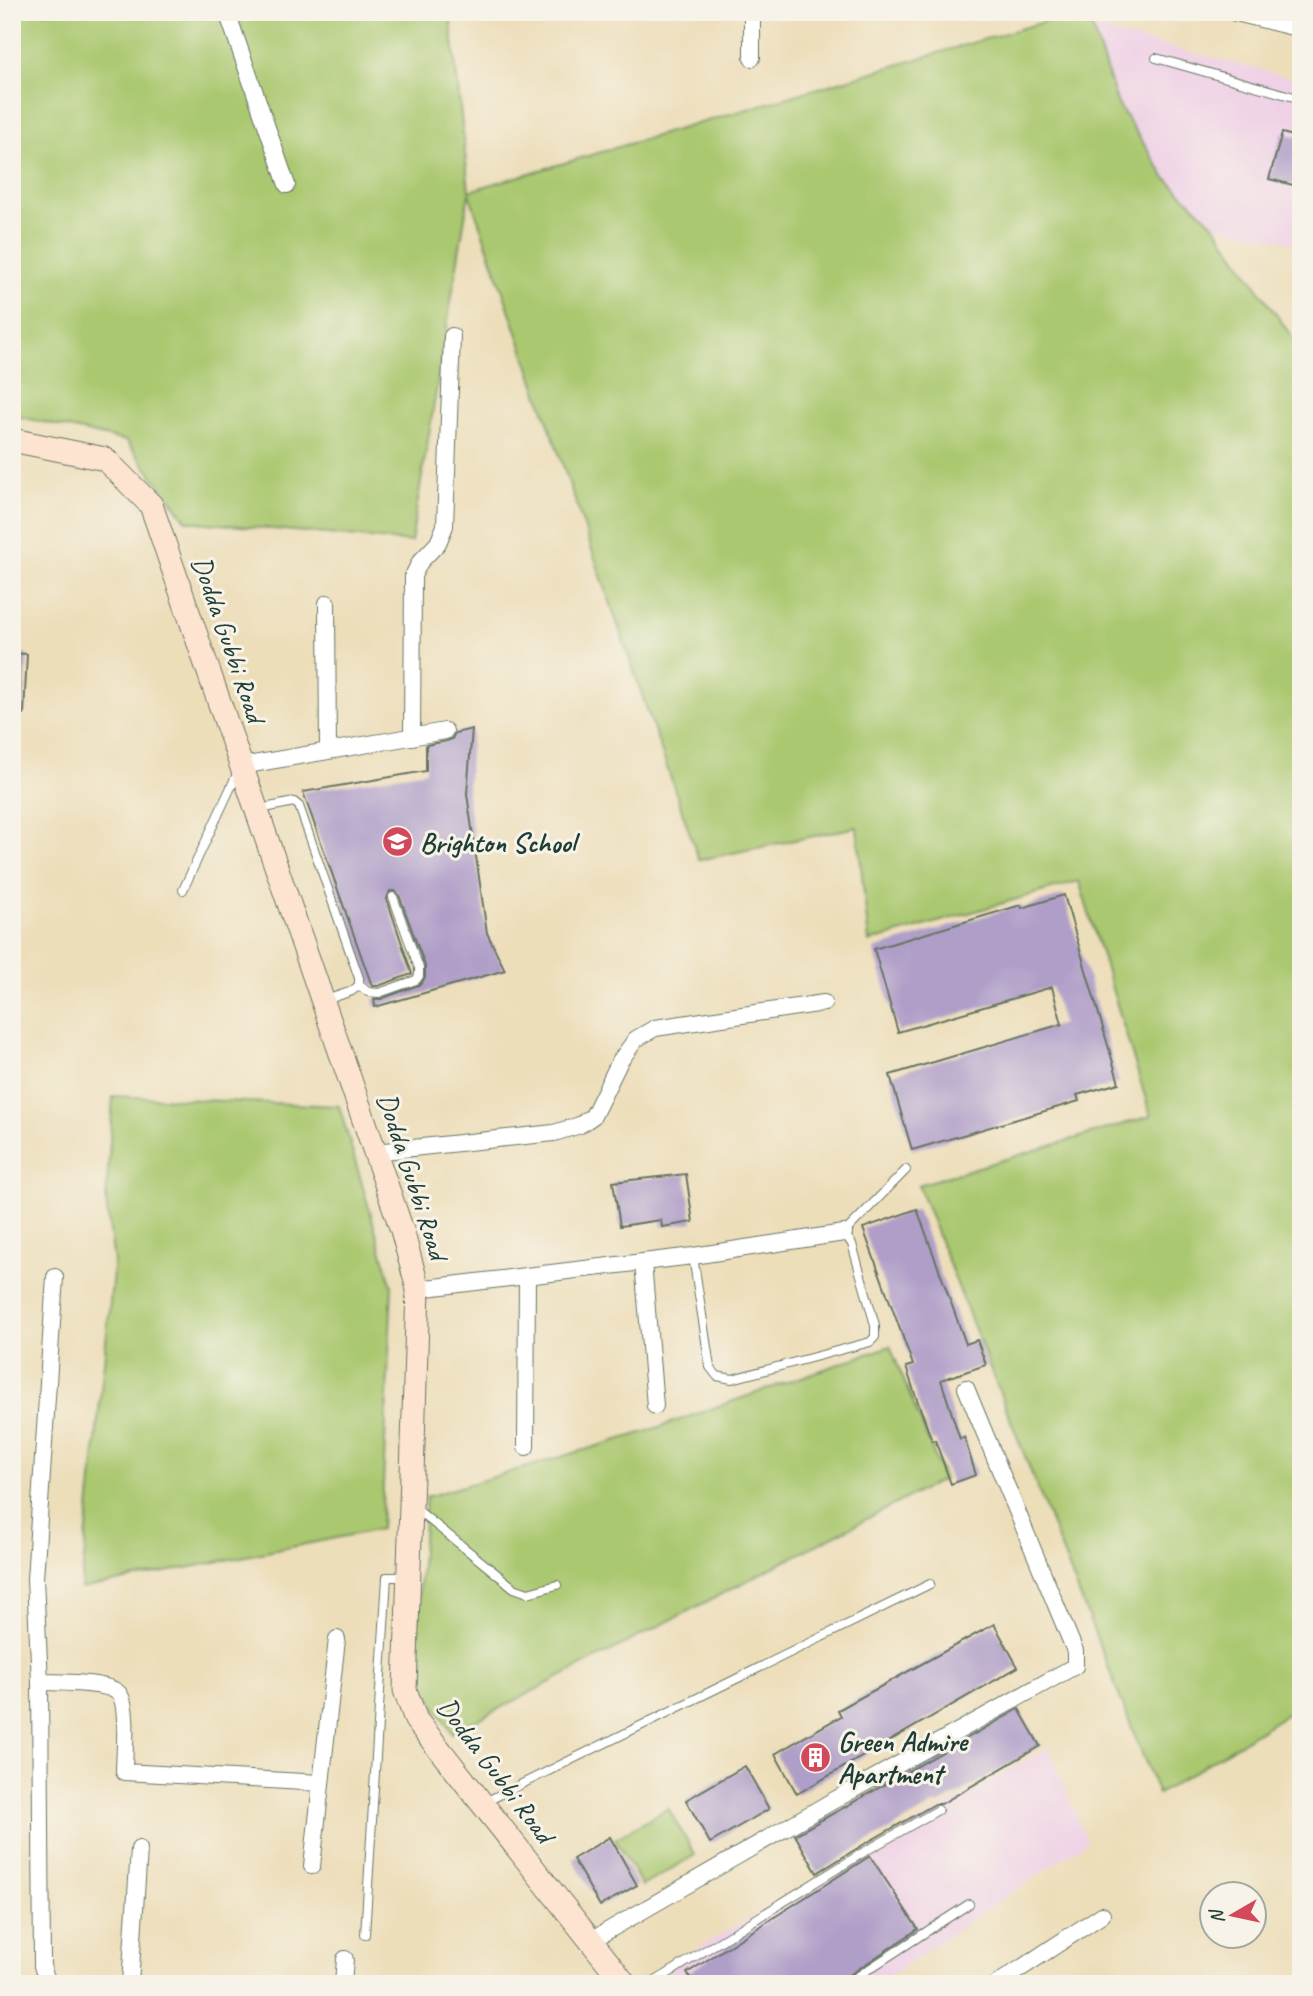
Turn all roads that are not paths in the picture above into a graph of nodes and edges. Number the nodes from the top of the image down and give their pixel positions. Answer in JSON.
{"nodes":[{"id":1,"x":227,"y":12,"type":"edge"},
{"id":2,"x":752,"y":12,"type":"edge"},
{"id":3,"x":1232,"y":12,"type":"edge"},
{"id":4,"x":1301,"y":29,"type":"edge"},
{"id":5,"x":752,"y":58,"type":"dead end"},
{"id":6,"x":1156,"y":58,"type":"dead end"},
{"id":7,"x":1301,"y":99,"type":"edge"},
{"id":8,"x":287,"y":185,"type":"dead end"},
{"id":9,"x":452,"y":336,"type":"dead end"},
{"id":10,"x":12,"y":440,"type":"edge"},
{"id":11,"x":327,"y":603,"type":"dead end"},
{"id":12,"x":444,"y":730,"type":"dead end"},
{"id":13,"x":412,"y":737,"type":"junction"},
{"id":14,"x":328,"y":751,"type":"junction"},
{"id":15,"x":241,"y":766,"type":"junction"},
{"id":16,"x":257,"y":810,"type":"junction"},
{"id":17,"x":183,"y":890,"type":"dead end"},
{"id":18,"x":393,"y":897,"type":"dead end"},
{"id":19,"x":359,"y":985,"type":"junction"},
{"id":20,"x":323,"y":1001,"type":"junction"},
{"id":21,"x":824,"y":1003,"type":"dead end"},
{"id":22,"x":375,"y":1152,"type":"junction"},
{"id":23,"x":906,"y":1170,"type":"dead end"},
{"id":24,"x":844,"y":1233,"type":"junction"},
{"id":25,"x":693,"y":1256,"type":"junction"},
{"id":26,"x":643,"y":1262,"type":"junction"},
{"id":27,"x":527,"y":1276,"type":"junction"},
{"id":28,"x":55,"y":1277,"type":"dead end"},
{"id":29,"x":418,"y":1289,"type":"junction"},
{"id":30,"x":966,"y":1388,"type":"dead end"},
{"id":31,"x":655,"y":1406,"type":"dead end"},
{"id":32,"x":526,"y":1447,"type":"dead end"},
{"id":33,"x":411,"y":1504,"type":"junction"},
{"id":34,"x":408,"y":1577,"type":"junction"},
{"id":35,"x":930,"y":1584,"type":"dead end"},
{"id":36,"x":557,"y":1585,"type":"dead end"},
{"id":37,"x":337,"y":1639,"type":"dead end"},
{"id":38,"x":40,"y":1682,"type":"junction"},
{"id":39,"x":321,"y":1783,"type":"junction"},
{"id":40,"x":482,"y":1803,"type":"junction"},
{"id":41,"x":938,"y":1810,"type":"dead end"},
{"id":42,"x":139,"y":1849,"type":"dead end"},
{"id":43,"x":312,"y":1866,"type":"dead end"},
{"id":44,"x":969,"y":1904,"type":"dead end"},
{"id":45,"x":1102,"y":1915,"type":"dead end"},
{"id":46,"x":365,"y":1935,"type":"dead end"},
{"id":47,"x":590,"y":1941,"type":"junction"},
{"id":48,"x":345,"y":1959,"type":"dead end"},
{"id":49,"x":52,"y":1984,"type":"edge"},
{"id":50,"x":130,"y":1984,"type":"edge"},
{"id":51,"x":344,"y":1984,"type":"edge"},
{"id":52,"x":625,"y":1984,"type":"edge"},
{"id":53,"x":651,"y":1984,"type":"edge"},
{"id":54,"x":846,"y":1984,"type":"edge"},
{"id":55,"x":997,"y":1984,"type":"edge"}],
"edges":[{"from":1,"to":8,"type":"street"},
{"from":2,"to":5,"type":"street"},
{"from":3,"to":4,"type":"street"},
{"from":6,"to":7,"type":"lane"},
{"from":9,"to":13,"type":"street"},
{"from":10,"to":15,"type":"street","name":"Dodda Gubbi Road"},
{"from":11,"to":14,"type":"street"},
{"from":12,"to":13,"type":"street"},
{"from":13,"to":14,"type":"street"},
{"from":14,"to":15,"type":"street"},
{"from":15,"to":16,"type":"street","name":"Dodda Gubbi Road"},
{"from":15,"to":17,"type":"lane"},
{"from":16,"to":19,"type":"lane"},
{"from":16,"to":20,"type":"street","name":"Dodda Gubbi Road"},
{"from":18,"to":19,"type":"lane"},
{"from":19,"to":20,"type":"lane"},
{"from":20,"to":22,"type":"street","name":"Dodda Gubbi Road"},
{"from":21,"to":22,"type":"street"},
{"from":22,"to":29,"type":"street","name":"Dodda Gubbi Road"},
{"from":23,"to":24,"type":"lane"},
{"from":24,"to":25,"type":"street"},
{"from":24,"to":25,"type":"lane"},
{"from":25,"to":26,"type":"street"},
{"from":26,"to":27,"type":"street"},
{"from":26,"to":31,"type":"street"},
{"from":27,"to":29,"type":"street"},
{"from":27,"to":32,"type":"street"},
{"from":28,"to":38,"type":"street"},
{"from":29,"to":33,"type":"street","name":"Dodda Gubbi Road"},
{"from":30,"to":47,"type":"street"},
{"from":33,"to":34,"type":"street","name":"Dodda Gubbi Road"},
{"from":33,"to":36,"type":"lane"},
{"from":34,"to":40,"type":"street","name":"Dodda Gubbi Road"},
{"from":34,"to":46,"type":"lane"},
{"from":35,"to":40,"type":"lane"},
{"from":37,"to":39,"type":"street"},
{"from":38,"to":39,"type":"street"},
{"from":38,"to":49,"type":"street"},
{"from":39,"to":43,"type":"street"},
{"from":40,"to":47,"type":"street","name":"Dodda Gubbi Road"},
{"from":41,"to":53,"type":"lane"},
{"from":42,"to":50,"type":"street"},
{"from":44,"to":54,"type":"lane"},
{"from":45,"to":55,"type":"street"},
{"from":47,"to":52,"type":"street","name":"Dodda Gubbi Road"},
{"from":48,"to":51,"type":"street"}]}
